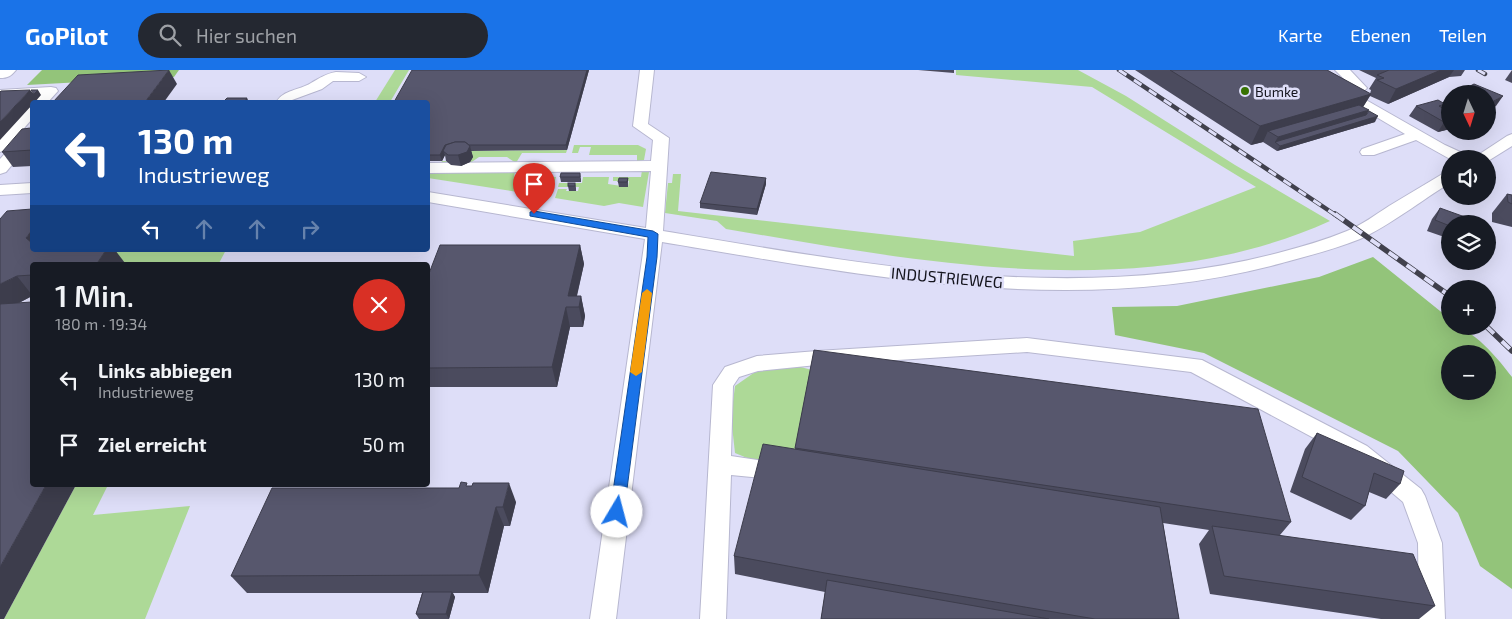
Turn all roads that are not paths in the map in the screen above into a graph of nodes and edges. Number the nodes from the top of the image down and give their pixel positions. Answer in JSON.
{"nodes":[{"id":1,"x":9,"y":70,"type":"edge"},
{"id":2,"x":647,"y":70,"type":"edge"},
{"id":3,"x":1304,"y":70,"type":"edge"},
{"id":4,"x":1342,"y":70,"type":"edge"},
{"id":5,"x":0,"y":74,"type":"edge"},
{"id":6,"x":359,"y":77,"type":"dead end"},
{"id":7,"x":0,"y":94,"type":"edge"},
{"id":8,"x":1350,"y":96,"type":"junction"},
{"id":9,"x":42,"y":100,"type":"edge"},
{"id":10,"x":285,"y":100,"type":"edge"},
{"id":11,"x":30,"y":113,"type":"edge"},
{"id":12,"x":30,"y":134,"type":"edge"},
{"id":13,"x":1417,"y":135,"type":"junction"},
{"id":14,"x":1512,"y":140,"type":"edge"},
{"id":15,"x":0,"y":147,"type":"edge"},
{"id":16,"x":1446,"y":150,"type":"edge"},
{"id":17,"x":1495,"y":150,"type":"edge"},
{"id":18,"x":1368,"y":152,"type":"dead end"},
{"id":19,"x":659,"y":166,"type":"junction"},
{"id":20,"x":430,"y":168,"type":"edge"},
{"id":21,"x":0,"y":169,"type":"edge"},
{"id":22,"x":1441,"y":182,"type":"edge"},
{"id":23,"x":30,"y":188,"type":"edge"},
{"id":24,"x":0,"y":190,"type":"edge"},
{"id":25,"x":430,"y":197,"type":"edge"},
{"id":26,"x":653,"y":234,"type":"junction"},
{"id":27,"x":720,"y":464,"type":"junction"},
{"id":28,"x":762,"y":469,"type":"edge"},
{"id":29,"x":603,"y":619,"type":"edge"},
{"id":30,"x":713,"y":619,"type":"edge"},
{"id":31,"x":1432,"y":619,"type":"edge"}],
"edges":[{"from":1,"to":5,"type":"street"},
{"from":2,"to":19,"type":"street"},
{"from":3,"to":8,"type":"street"},
{"from":4,"to":8,"type":"street"},
{"from":6,"to":10,"type":"street"},
{"from":7,"to":9,"type":"street"},
{"from":8,"to":13,"type":"street"},
{"from":11,"to":15,"type":"street"},
{"from":12,"to":21,"type":"street"},
{"from":13,"to":16,"type":"street"},
{"from":13,"to":18,"type":"street"},
{"from":14,"to":17,"type":"street"},
{"from":19,"to":20,"type":"street"},
{"from":19,"to":26,"type":"street"},
{"from":22,"to":26,"type":"street","name":"INDUSTRIEWEG"},
{"from":23,"to":24,"type":"street"},
{"from":25,"to":26,"type":"street","name":"INDUSTRIEWEG"},
{"from":26,"to":29,"type":"street"},
{"from":27,"to":28,"type":"street"},
{"from":27,"to":30,"type":"street"},
{"from":27,"to":31,"type":"street"}]}
